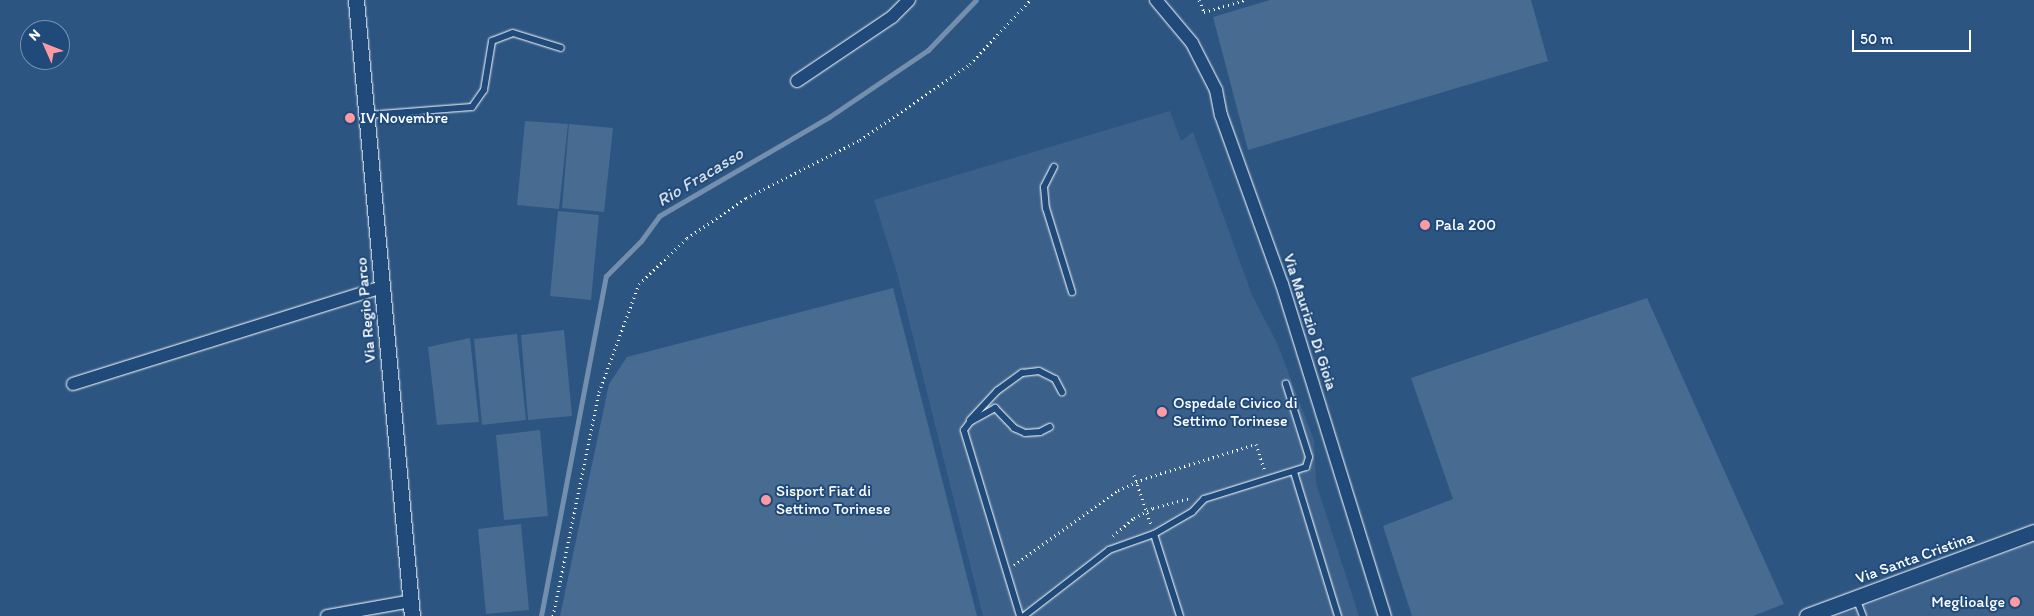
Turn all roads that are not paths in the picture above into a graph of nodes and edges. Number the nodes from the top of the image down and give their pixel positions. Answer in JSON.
{"nodes":[{"id":1,"x":356,"y":0,"type":"edge"},
{"id":2,"x":909,"y":0,"type":"edge"},
{"id":3,"x":1156,"y":0,"type":"edge"},
{"id":4,"x":561,"y":48,"type":"dead end"},
{"id":5,"x":797,"y":80,"type":"dead end"},
{"id":6,"x":366,"y":115,"type":"junction"},
{"id":7,"x":1054,"y":167,"type":"dead end"},
{"id":8,"x":382,"y":288,"type":"junction"},
{"id":9,"x":1072,"y":292,"type":"dead end"},
{"id":10,"x":73,"y":384,"type":"dead end"},
{"id":11,"x":1286,"y":384,"type":"dead end"},
{"id":12,"x":1062,"y":392,"type":"dead end"},
{"id":13,"x":970,"y":422,"type":"junction"},
{"id":14,"x":1050,"y":427,"type":"dead end"},
{"id":15,"x":1294,"y":472,"type":"junction"},
{"id":16,"x":2034,"y":532,"type":"edge"},
{"id":17,"x":1154,"y":534,"type":"junction"},
{"id":18,"x":1856,"y":598,"type":"junction"},
{"id":19,"x":411,"y":609,"type":"edge"},
{"id":20,"x":327,"y":616,"type":"edge"},
{"id":21,"x":1020,"y":616,"type":"edge"},
{"id":22,"x":1024,"y":616,"type":"edge"},
{"id":23,"x":1180,"y":616,"type":"edge"},
{"id":24,"x":1338,"y":616,"type":"edge"},
{"id":25,"x":1385,"y":616,"type":"edge"},
{"id":26,"x":1807,"y":616,"type":"edge"},
{"id":27,"x":1863,"y":616,"type":"edge"}],
"edges":[{"from":1,"to":6,"type":"street","name":"Via Regio Parco"},
{"from":2,"to":5,"type":"street"},
{"from":3,"to":25,"type":"street","name":"Via Maurizio Di Gioia"},
{"from":4,"to":6,"type":"lane"},
{"from":6,"to":8,"type":"street","name":"Via Regio Parco"},
{"from":7,"to":9,"type":"lane"},
{"from":8,"to":10,"type":"street"},
{"from":8,"to":19,"type":"street","name":"Via Regio Parco"},
{"from":11,"to":15,"type":"lane"},
{"from":12,"to":13,"type":"lane"},
{"from":13,"to":14,"type":"lane"},
{"from":13,"to":21,"type":"lane"},
{"from":15,"to":17,"type":"lane"},
{"from":15,"to":24,"type":"lane"},
{"from":16,"to":18,"type":"street","name":"Via Santa Cristina"},
{"from":17,"to":22,"type":"lane"},
{"from":17,"to":23,"type":"lane"},
{"from":18,"to":26,"type":"street","name":"Via Santa Cristina"},
{"from":18,"to":27,"type":"lane"},
{"from":19,"to":20,"type":"street"}]}
